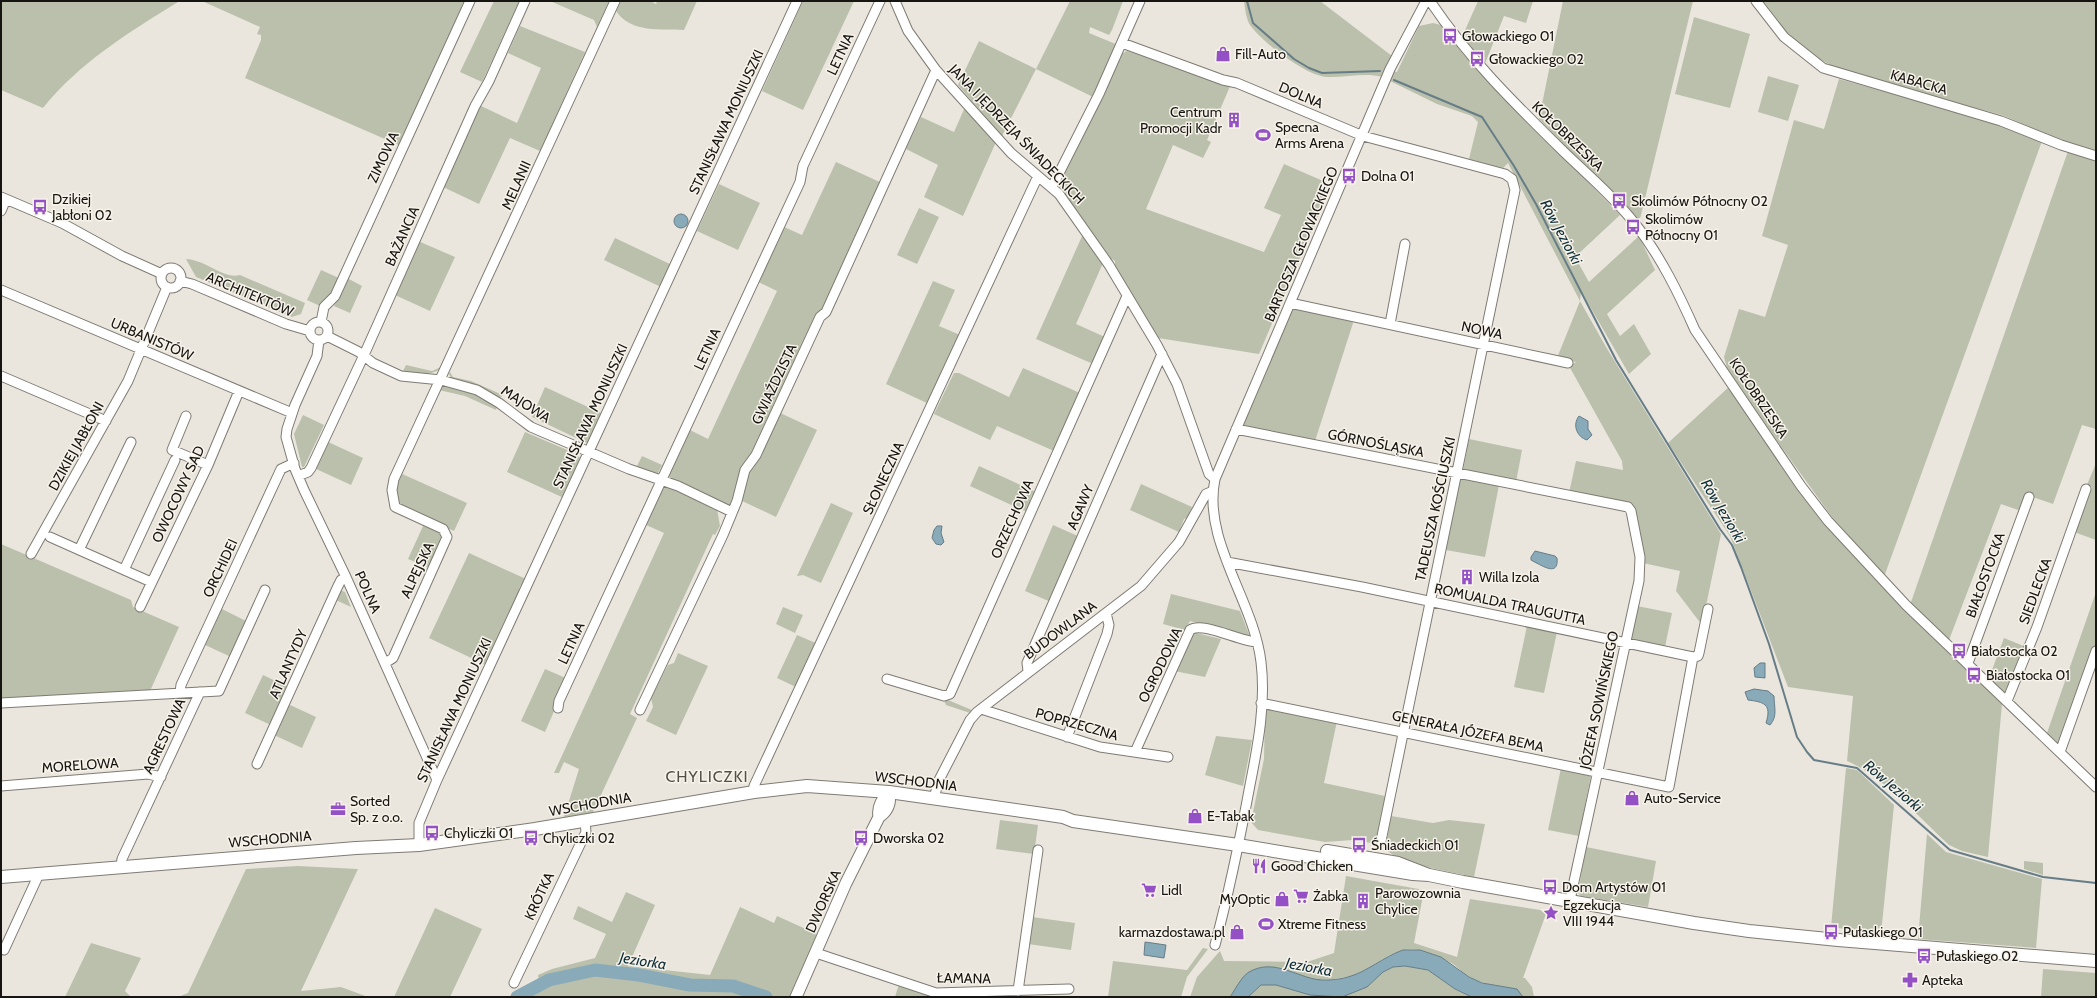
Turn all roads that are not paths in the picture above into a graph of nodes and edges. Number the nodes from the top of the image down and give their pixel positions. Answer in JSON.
{"nodes":[{"id":1,"x":470,"y":1,"type":"edge"},
{"id":2,"x":525,"y":1,"type":"edge"},
{"id":3,"x":615,"y":1,"type":"edge"},
{"id":4,"x":797,"y":1,"type":"edge"},
{"id":5,"x":880,"y":1,"type":"edge"},
{"id":6,"x":895,"y":1,"type":"edge"},
{"id":7,"x":1140,"y":1,"type":"edge"},
{"id":8,"x":1426,"y":1,"type":"edge"},
{"id":9,"x":1430,"y":1,"type":"edge"},
{"id":10,"x":1756,"y":1,"type":"edge"},
{"id":11,"x":1122,"y":44,"type":"junction"},
{"id":12,"x":936,"y":70,"type":"junction"},
{"id":13,"x":1363,"y":136,"type":"junction"},
{"id":14,"x":2096,"y":156,"type":"edge"},
{"id":15,"x":1038,"y":176,"type":"junction"},
{"id":16,"x":1514,"y":183,"type":"joint"},
{"id":17,"x":1052,"y":187,"type":"junction"},
{"id":18,"x":4,"y":198,"type":"edge"},
{"id":19,"x":1,"y":211,"type":"edge"},
{"id":20,"x":1405,"y":244,"type":"dead end"},
{"id":21,"x":162,"y":274,"type":"junction"},
{"id":22,"x":180,"y":281,"type":"junction"},
{"id":23,"x":167,"y":287,"type":"junction"},
{"id":24,"x":1,"y":290,"type":"edge"},
{"id":25,"x":1127,"y":296,"type":"junction"},
{"id":26,"x":1290,"y":303,"type":"junction"},
{"id":27,"x":321,"y":322,"type":"junction"},
{"id":28,"x":1390,"y":324,"type":"junction"},
{"id":29,"x":310,"y":331,"type":"junction"},
{"id":30,"x":322,"y":338,"type":"junction"},
{"id":31,"x":1484,"y":345,"type":"junction"},
{"id":32,"x":142,"y":350,"type":"junction"},
{"id":33,"x":1162,"y":354,"type":"junction"},
{"id":34,"x":364,"y":355,"type":"junction"},
{"id":35,"x":1568,"y":363,"type":"dead end"},
{"id":36,"x":1,"y":376,"type":"edge"},
{"id":37,"x":441,"y":380,"type":"junction"},
{"id":38,"x":239,"y":392,"type":"junction"},
{"id":39,"x":292,"y":413,"type":"junction"},
{"id":40,"x":186,"y":416,"type":"dead end"},
{"id":41,"x":106,"y":421,"type":"junction"},
{"id":42,"x":1236,"y":429,"type":"junction"},
{"id":43,"x":131,"y":442,"type":"dead end"},
{"id":44,"x":589,"y":451,"type":"junction"},
{"id":45,"x":175,"y":460,"type":"dead end"},
{"id":46,"x":294,"y":463,"type":"junction"},
{"id":47,"x":208,"y":465,"type":"junction"},
{"id":48,"x":1457,"y":473,"type":"junction"},
{"id":49,"x":298,"y":476,"type":"junction"},
{"id":50,"x":1215,"y":479,"type":"junction"},
{"id":51,"x":661,"y":480,"type":"junction"},
{"id":52,"x":2086,"y":489,"type":"dead end"},
{"id":53,"x":1213,"y":491,"type":"junction"},
{"id":54,"x":2028,"y":497,"type":"dead end"},
{"id":55,"x":1628,"y":507,"type":"joint"},
{"id":56,"x":732,"y":512,"type":"junction"},
{"id":57,"x":50,"y":537,"type":"dead end"},
{"id":58,"x":79,"y":550,"type":"junction"},
{"id":59,"x":31,"y":554,"type":"dead end"},
{"id":60,"x":1228,"y":562,"type":"junction"},
{"id":61,"x":124,"y":570,"type":"junction"},
{"id":62,"x":346,"y":577,"type":"junction"},
{"id":63,"x":151,"y":582,"type":"junction"},
{"id":64,"x":265,"y":590,"type":"dead end"},
{"id":65,"x":1430,"y":602,"type":"junction"},
{"id":66,"x":140,"y":607,"type":"dead end"},
{"id":67,"x":1708,"y":609,"type":"dead end"},
{"id":68,"x":1106,"y":612,"type":"junction"},
{"id":69,"x":1257,"y":642,"type":"junction"},
{"id":70,"x":1625,"y":643,"type":"junction"},
{"id":71,"x":2096,"y":651,"type":"edge"},
{"id":72,"x":1693,"y":657,"type":"junction"},
{"id":73,"x":385,"y":663,"type":"junction"},
{"id":74,"x":1968,"y":663,"type":"junction"},
{"id":75,"x":1028,"y":671,"type":"junction"},
{"id":76,"x":887,"y":679,"type":"dead end"},
{"id":77,"x":180,"y":692,"type":"junction"},
{"id":78,"x":200,"y":692,"type":"junction"},
{"id":79,"x":2007,"y":701,"type":"junction"},
{"id":80,"x":1,"y":703,"type":"edge"},
{"id":81,"x":1261,"y":703,"type":"junction"},
{"id":82,"x":558,"y":708,"type":"dead end"},
{"id":83,"x":981,"y":708,"type":"junction"},
{"id":84,"x":640,"y":710,"type":"dead end"},
{"id":85,"x":1403,"y":732,"type":"junction"},
{"id":86,"x":1067,"y":737,"type":"junction"},
{"id":87,"x":1135,"y":752,"type":"junction"},
{"id":88,"x":2060,"y":752,"type":"junction"},
{"id":89,"x":1168,"y":756,"type":"dead end"},
{"id":90,"x":257,"y":764,"type":"dead end"},
{"id":91,"x":1598,"y":772,"type":"junction"},
{"id":92,"x":161,"y":777,"type":"junction"},
{"id":93,"x":437,"y":780,"type":"junction"},
{"id":94,"x":1,"y":786,"type":"edge"},
{"id":95,"x":2096,"y":788,"type":"edge"},
{"id":96,"x":754,"y":792,"type":"junction"},
{"id":97,"x":889,"y":792,"type":"junction"},
{"id":98,"x":934,"y":798,"type":"junction"},
{"id":99,"x":585,"y":821,"type":"junction"},
{"id":100,"x":1239,"y":841,"type":"junction"},
{"id":101,"x":1381,"y":841,"type":"dead end"},
{"id":102,"x":419,"y":845,"type":"junction"},
{"id":103,"x":1038,"y":850,"type":"dead end"},
{"id":104,"x":121,"y":867,"type":"junction"},
{"id":105,"x":39,"y":874,"type":"junction"},
{"id":106,"x":1,"y":877,"type":"edge"},
{"id":107,"x":1570,"y":900,"type":"junction"},
{"id":108,"x":1215,"y":945,"type":"dead end"},
{"id":109,"x":4,"y":950,"type":"dead end"},
{"id":110,"x":816,"y":953,"type":"junction"},
{"id":111,"x":2096,"y":961,"type":"edge"},
{"id":112,"x":514,"y":983,"type":"dead end"},
{"id":113,"x":1069,"y":989,"type":"dead end"},
{"id":114,"x":1018,"y":991,"type":"junction"},
{"id":115,"x":796,"y":997,"type":"edge"}],
"edges":[{"from":1,"to":27,"type":"street","name":"ZIMOWA"},
{"from":2,"to":34,"type":"street","name":"BAŻANCIA"},
{"from":3,"to":37,"type":"street","name":"MELANII"},
{"from":4,"to":44,"type":"street","name":"STANISŁAWA MONIUSZKI"},
{"from":5,"to":51,"type":"street","name":"LETNIA"},
{"from":6,"to":12,"type":"street","name":"JANA I JĘDRZEJA ŚNIADECKICH"},
{"from":7,"to":11,"type":"street"},
{"from":8,"to":13,"type":"street","name":"BARTOSZA GŁOWACKIEGO"},
{"from":9,"to":74,"type":"street","name":"KOŁOBRZESKA"},
{"from":10,"to":14,"type":"street","name":"KABACKA"},
{"from":11,"to":13,"type":"street","name":"DOLNA"},
{"from":11,"to":17,"type":"street"},
{"from":12,"to":15,"type":"street","name":"JANA I JĘDRZEJA ŚNIADECKICH"},
{"from":12,"to":56,"type":"street","name":"GWIAŹDZISTA"},
{"from":13,"to":16,"type":"street","name":"DOLNA"},
{"from":13,"to":26,"type":"street","name":"BARTOSZA GŁOWACKIEGO"},
{"from":15,"to":17,"type":"street","name":"JANA I JĘDRZEJA ŚNIADECKICH"},
{"from":15,"to":96,"type":"street","name":"SŁONECZNA"},
{"from":16,"to":31,"type":"street","name":"TADEUSZA KOŚCIUSZKI"},
{"from":17,"to":25,"type":"street","name":"JANA I JĘDRZEJA ŚNIADECKICH"},
{"from":18,"to":19,"type":"street"},
{"from":18,"to":21,"type":"street"},
{"from":20,"to":28,"type":"street"},
{"from":21,"to":22,"type":"street"},
{"from":21,"to":23,"type":"street"},
{"from":22,"to":23,"type":"street"},
{"from":22,"to":29,"type":"street","name":"ARCHITEKTÓW"},
{"from":23,"to":32,"type":"street","name":"DZIKIEJ JABŁONI"},
{"from":24,"to":32,"type":"street","name":"URBANISTÓW"},
{"from":25,"to":33,"type":"street","name":"JANA I JĘDRZEJA ŚNIADECKICH"},
{"from":25,"to":76,"type":"street","name":"ORZECHOWA"},
{"from":26,"to":28,"type":"street","name":"NOWA"},
{"from":26,"to":42,"type":"street","name":"BARTOSZA GŁOWACKIEGO"},
{"from":27,"to":29,"type":"street"},
{"from":27,"to":30,"type":"street"},
{"from":28,"to":31,"type":"street","name":"NOWA"},
{"from":29,"to":30,"type":"street"},
{"from":30,"to":34,"type":"street","name":"MAJOWA"},
{"from":30,"to":39,"type":"street"},
{"from":31,"to":35,"type":"street","name":"NOWA"},
{"from":31,"to":48,"type":"street","name":"TADEUSZA KOŚCIUSZKI"},
{"from":32,"to":38,"type":"street","name":"URBANISTÓW"},
{"from":32,"to":41,"type":"street","name":"DZIKIEJ JABŁONI"},
{"from":33,"to":50,"type":"street","name":"JANA I JĘDRZEJA ŚNIADECKICH"},
{"from":33,"to":75,"type":"street","name":"AGAWY"},
{"from":34,"to":37,"type":"street","name":"MAJOWA"},
{"from":34,"to":49,"type":"street","name":"BAŻANCIA"},
{"from":36,"to":41,"type":"street"},
{"from":37,"to":44,"type":"street","name":"MAJOWA"},
{"from":37,"to":73,"type":"street","name":"ALPEJSKA"},
{"from":38,"to":39,"type":"street","name":"URBANISTÓW"},
{"from":38,"to":47,"type":"street","name":"OWOCOWY SAD"},
{"from":39,"to":46,"type":"street","name":"POLNA"},
{"from":40,"to":47,"type":"street"},
{"from":41,"to":59,"type":"street","name":"DZIKIEJ JABŁONI"},
{"from":42,"to":48,"type":"street","name":"GÓRNOŚLĄSKA"},
{"from":42,"to":50,"type":"street","name":"BARTOSZA GŁOWACKIEGO"},
{"from":43,"to":58,"type":"street"},
{"from":44,"to":51,"type":"street","name":"MAJOWA"},
{"from":44,"to":93,"type":"street","name":"STANISŁAWA MONIUSZKI"},
{"from":45,"to":61,"type":"street"},
{"from":46,"to":49,"type":"street","name":"POLNA"},
{"from":46,"to":77,"type":"street","name":"ORCHIDEI"},
{"from":47,"to":63,"type":"street","name":"OWOCOWY SAD"},
{"from":48,"to":55,"type":"street","name":"GÓRNOŚLĄSKA"},
{"from":48,"to":65,"type":"street","name":"TADEUSZA KOŚCIUSZKI"},
{"from":49,"to":62,"type":"street","name":"POLNA"},
{"from":50,"to":53,"type":"street"},
{"from":51,"to":56,"type":"street","name":"MAJOWA"},
{"from":51,"to":82,"type":"street","name":"LETNIA"},
{"from":52,"to":79,"type":"street","name":"SIEDLECKA"},
{"from":53,"to":60,"type":"street"},
{"from":53,"to":68,"type":"street","name":"BUDOWLANA"},
{"from":54,"to":74,"type":"street","name":"BIAŁOSTOCKA"},
{"from":55,"to":70,"type":"street","name":"JÓZEFA SOWIŃSKIEGO"},
{"from":56,"to":84,"type":"street","name":"GWIAŹDZISTA"},
{"from":57,"to":58,"type":"street"},
{"from":58,"to":61,"type":"street"},
{"from":60,"to":65,"type":"street","name":"ROMUALDA TRAUGUTTA"},
{"from":60,"to":69,"type":"street"},
{"from":61,"to":63,"type":"street"},
{"from":62,"to":73,"type":"street","name":"POLNA"},
{"from":62,"to":90,"type":"street","name":"ATLANTYDY"},
{"from":63,"to":66,"type":"street","name":"OWOCOWY SAD"},
{"from":64,"to":78,"type":"street","name":"AGRESTOWA"},
{"from":65,"to":70,"type":"street","name":"ROMUALDA TRAUGUTTA"},
{"from":65,"to":85,"type":"street","name":"TADEUSZA KOŚCIUSZKI"},
{"from":67,"to":72,"type":"street"},
{"from":68,"to":75,"type":"street","name":"BUDOWLANA"},
{"from":68,"to":86,"type":"street"},
{"from":69,"to":81,"type":"street"},
{"from":69,"to":87,"type":"street","name":"OGRODOWA"},
{"from":70,"to":72,"type":"street","name":"ROMUALDA TRAUGUTTA"},
{"from":70,"to":91,"type":"street","name":"JÓZEFA SOWIŃSKIEGO"},
{"from":71,"to":88,"type":"street"},
{"from":72,"to":91,"type":"street","name":"GENERAŁA JÓZEFA BEMA"},
{"from":73,"to":93,"type":"street","name":"POLNA"},
{"from":74,"to":79,"type":"street","name":"KOŁOBRZESKA"},
{"from":75,"to":83,"type":"street","name":"BUDOWLANA"},
{"from":77,"to":78,"type":"street"},
{"from":77,"to":80,"type":"street"},
{"from":78,"to":92,"type":"street","name":"AGRESTOWA"},
{"from":79,"to":88,"type":"street","name":"KOŁOBRZESKA"},
{"from":81,"to":85,"type":"street","name":"GENERAŁA JÓZEFA BEMA"},
{"from":81,"to":100,"type":"street"},
{"from":83,"to":86,"type":"street","name":"POPRZECZNA"},
{"from":83,"to":98,"type":"street","name":"BUDOWLANA"},
{"from":85,"to":91,"type":"street","name":"GENERAŁA JÓZEFA BEMA"},
{"from":85,"to":101,"type":"street","name":"TADEUSZA KOŚCIUSZKI"},
{"from":86,"to":87,"type":"street","name":"POPRZECZNA"},
{"from":87,"to":89,"type":"street","name":"POPRZECZNA"},
{"from":88,"to":95,"type":"street","name":"KOŁOBRZESKA"},
{"from":91,"to":107,"type":"street","name":"JÓZEFA SOWIŃSKIEGO"},
{"from":92,"to":94,"type":"street","name":"MORELOWA"},
{"from":92,"to":104,"type":"street","name":"AGRESTOWA"},
{"from":93,"to":102,"type":"street","name":"STANISŁAWA MONIUSZKI"},
{"from":96,"to":97,"type":"main road","name":"WSCHODNIA"},
{"from":96,"to":99,"type":"main road","name":"WSCHODNIA"},
{"from":97,"to":98,"type":"main road","name":"WSCHODNIA"},
{"from":97,"to":110,"type":"street","name":"DWORSKA"},
{"from":98,"to":100,"type":"main road","name":"WSCHODNIA"},
{"from":99,"to":102,"type":"main road","name":"WSCHODNIA"},
{"from":99,"to":112,"type":"street","name":"KRÓTKA"},
{"from":100,"to":107,"type":"main road","name":"WSCHODNIA"},
{"from":100,"to":108,"type":"street"},
{"from":102,"to":104,"type":"main road","name":"WSCHODNIA"},
{"from":103,"to":114,"type":"street"},
{"from":104,"to":105,"type":"main road","name":"WSCHODNIA"},
{"from":105,"to":106,"type":"main road","name":"WSCHODNIA"},
{"from":105,"to":109,"type":"street"},
{"from":107,"to":111,"type":"main road","name":"WSCHODNIA"},
{"from":110,"to":114,"type":"street","name":"ŁAMANA"},
{"from":110,"to":115,"type":"street","name":"DWORSKA"},
{"from":113,"to":114,"type":"street","name":"ŁAMANA"}]}
